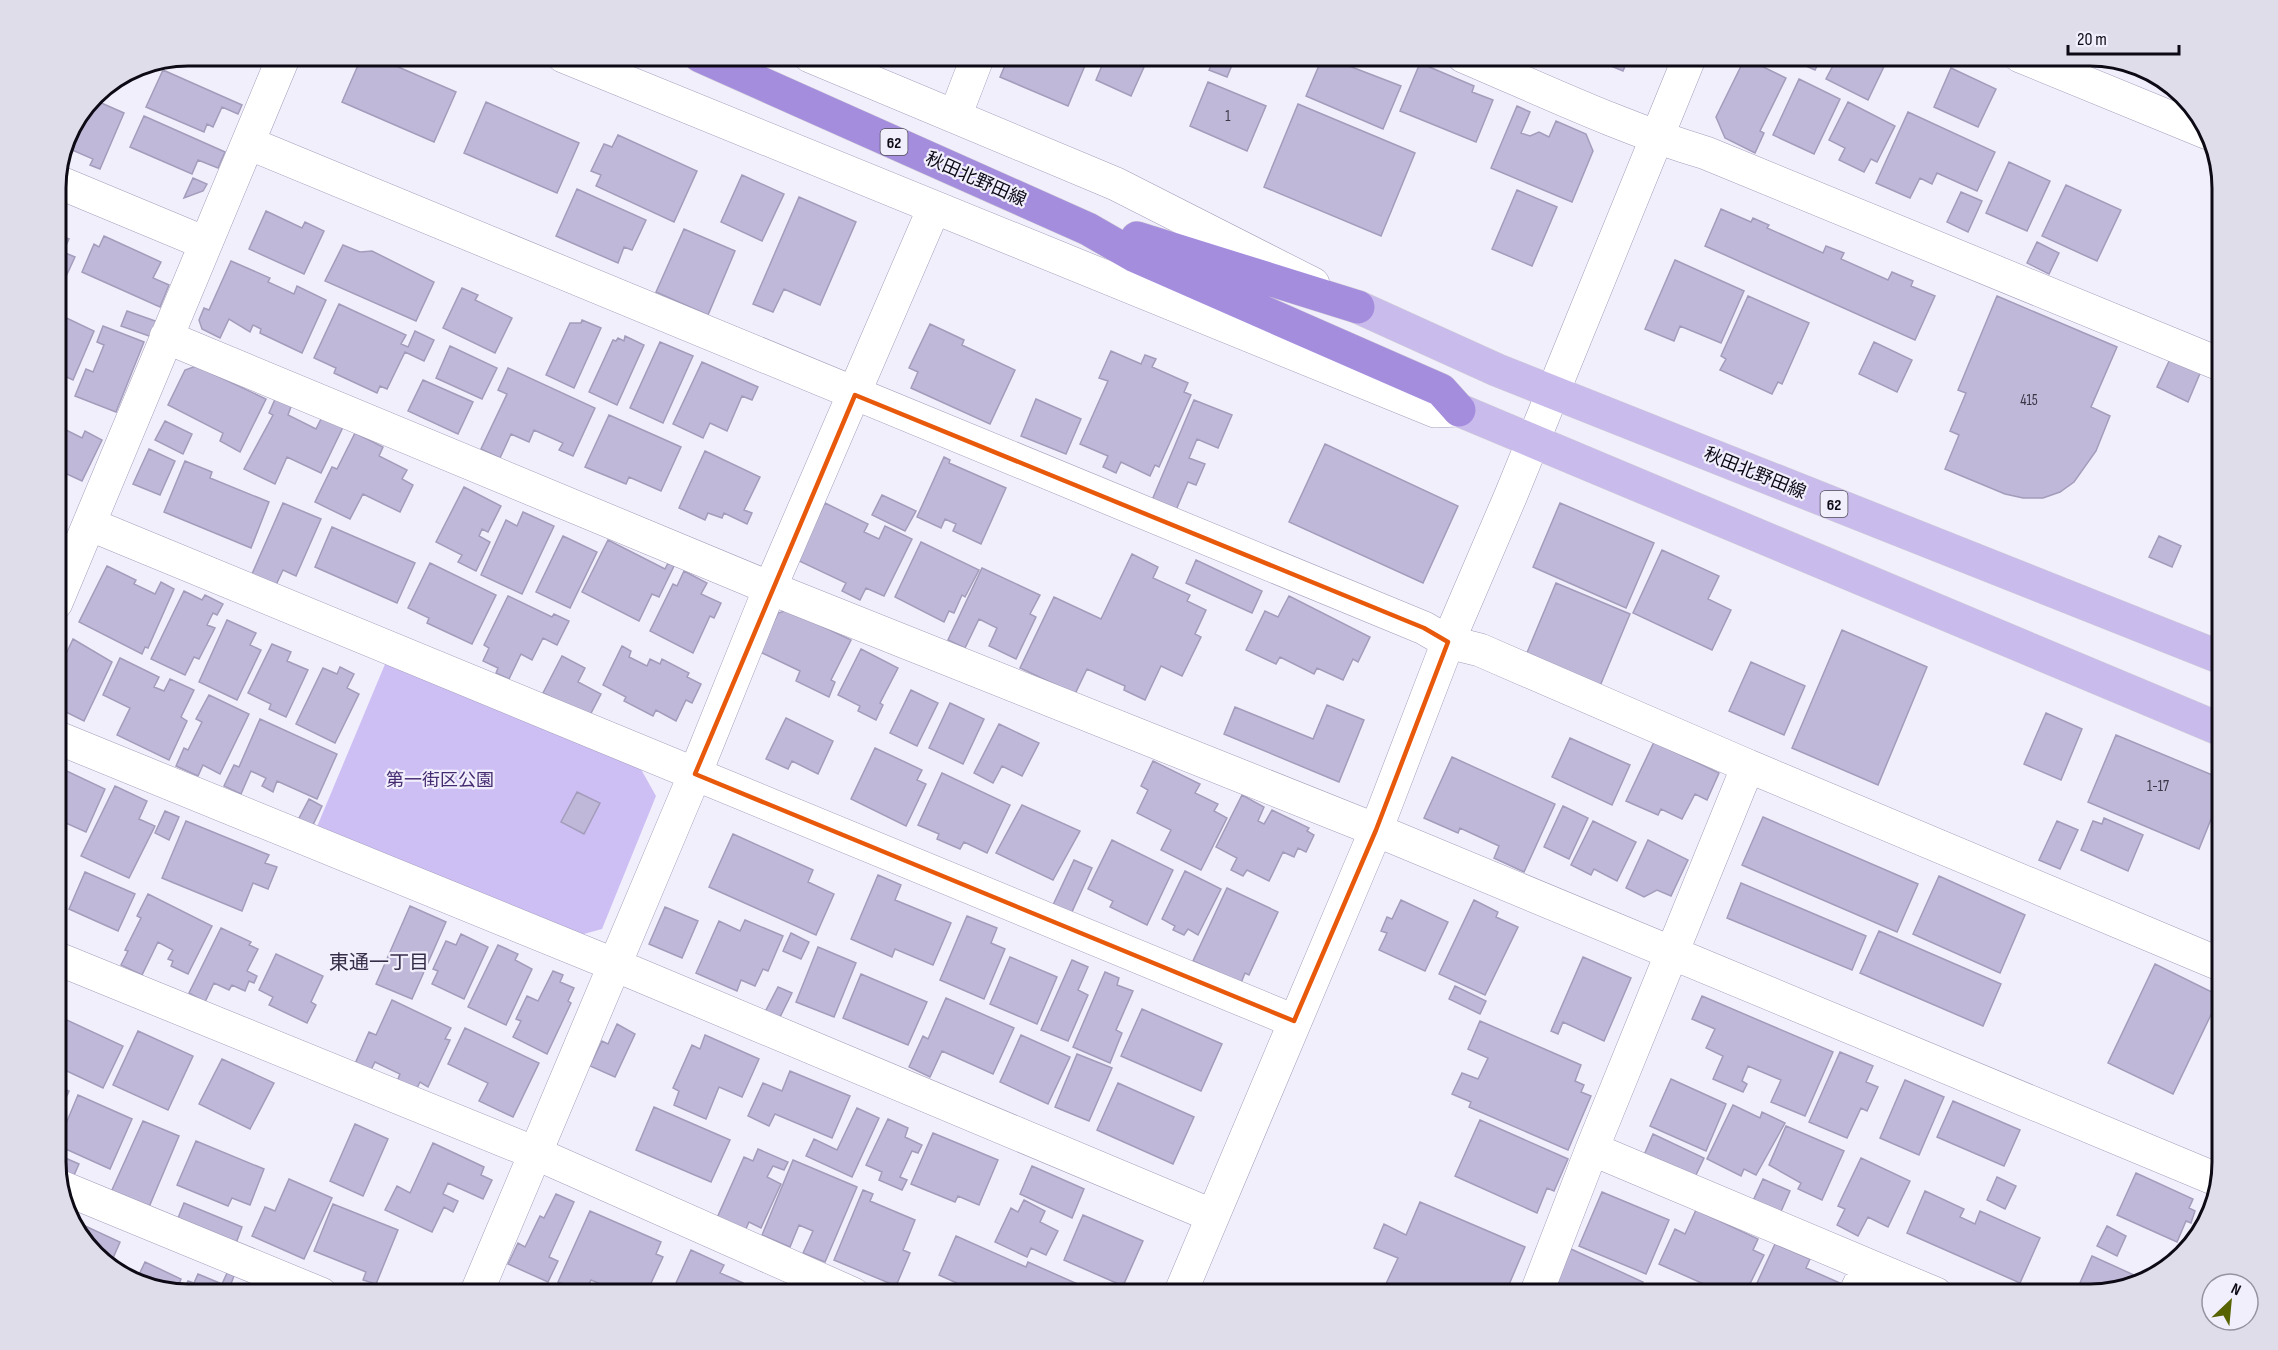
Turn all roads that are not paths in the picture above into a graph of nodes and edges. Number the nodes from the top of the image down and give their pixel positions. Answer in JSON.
{"nodes":[{"id":1,"x":281,"y":66,"type":"edge"},
{"id":2,"x":587,"y":66,"type":"edge"},
{"id":3,"x":722,"y":66,"type":"edge"},
{"id":4,"x":834,"y":66,"type":"edge"},
{"id":5,"x":974,"y":66,"type":"edge"},
{"id":6,"x":1487,"y":66,"type":"edge"},
{"id":7,"x":1686,"y":66,"type":"edge"},
{"id":8,"x":2044,"y":66,"type":"edge"},
{"id":9,"x":955,"y":116,"type":"junction"},
{"id":10,"x":2197,"y":128,"type":"edge"},
{"id":11,"x":1656,"y":138,"type":"junction"},
{"id":12,"x":248,"y":143,"type":"junction"},
{"id":13,"x":66,"y":186,"type":"edge"},
{"id":14,"x":934,"y":208,"type":"junction"},
{"id":15,"x":1088,"y":230,"type":"junction"},
{"id":16,"x":205,"y":243,"type":"junction"},
{"id":17,"x":1358,"y":307,"type":"junction"},
{"id":18,"x":166,"y":337,"type":"junction"},
{"id":19,"x":2212,"y":361,"type":"edge"},
{"id":20,"x":1552,"y":393,"type":"junction"},
{"id":21,"x":855,"y":395,"type":"junction"},
{"id":22,"x":1459,"y":410,"type":"junction"},
{"id":23,"x":1533,"y":440,"type":"junction"},
{"id":24,"x":89,"y":524,"type":"junction"},
{"id":25,"x":66,"y":579,"type":"edge"},
{"id":26,"x":770,"y":588,"type":"junction"},
{"id":27,"x":1448,"y":642,"type":"junction"},
{"id":28,"x":2212,"y":654,"type":"edge"},
{"id":29,"x":2212,"y":726,"type":"edge"},
{"id":30,"x":66,"y":741,"type":"edge"},
{"id":31,"x":1748,"y":766,"type":"junction"},
{"id":32,"x":696,"y":774,"type":"junction"},
{"id":33,"x":1376,"y":830,"type":"junction"},
{"id":34,"x":1673,"y":953,"type":"junction"},
{"id":35,"x":2212,"y":961,"type":"edge"},
{"id":36,"x":66,"y":962,"type":"edge"},
{"id":37,"x":615,"y":965,"type":"junction"},
{"id":38,"x":1294,"y":1021,"type":"junction"},
{"id":39,"x":1592,"y":1149,"type":"junction"},
{"id":40,"x":535,"y":1153,"type":"junction"},
{"id":41,"x":2211,"y":1177,"type":"edge"},
{"id":42,"x":69,"y":1190,"type":"edge"},
{"id":43,"x":1212,"y":1215,"type":"junction"},
{"id":44,"x":1862,"y":1280,"type":"edge"},
{"id":45,"x":297,"y":1284,"type":"edge"},
{"id":46,"x":480,"y":1284,"type":"edge"},
{"id":47,"x":830,"y":1284,"type":"edge"},
{"id":48,"x":1184,"y":1284,"type":"edge"},
{"id":49,"x":1540,"y":1284,"type":"edge"},
{"id":50,"x":1883,"y":1284,"type":"edge"}],
"edges":[{"from":1,"to":12,"type":"street"},
{"from":2,"to":14,"type":"street"},
{"from":3,"to":15,"type":"highway","name":"秋田北野田線","number":"62"},
{"from":4,"to":9,"type":"street"},
{"from":5,"to":9,"type":"street"},
{"from":6,"to":11,"type":"street"},
{"from":7,"to":11,"type":"street"},
{"from":8,"to":10,"type":"street"},
{"from":9,"to":17,"type":"street"},
{"from":11,"to":19,"type":"street"},
{"from":11,"to":20,"type":"street"},
{"from":12,"to":16,"type":"street"},
{"from":12,"to":21,"type":"street"},
{"from":13,"to":16,"type":"street"},
{"from":14,"to":21,"type":"street"},
{"from":14,"to":22,"type":"street"},
{"from":15,"to":17,"type":"highway","number":"62"},
{"from":15,"to":22,"type":"highway","number":"62"},
{"from":16,"to":18,"type":"street"},
{"from":17,"to":20,"type":"main road","name":"秋田北野田線","number":"62"},
{"from":18,"to":24,"type":"street"},
{"from":18,"to":26,"type":"street"},
{"from":20,"to":23,"type":"street"},
{"from":20,"to":28,"type":"main road","name":"秋田北野田線","number":"62"},
{"from":21,"to":26,"type":"street"},
{"from":21,"to":27,"type":"street"},
{"from":22,"to":23,"type":"main road","number":"62"},
{"from":23,"to":27,"type":"street"},
{"from":23,"to":29,"type":"main road","number":"62"},
{"from":24,"to":25,"type":"street"},
{"from":24,"to":32,"type":"street"},
{"from":26,"to":32,"type":"street"},
{"from":26,"to":33,"type":"street"},
{"from":27,"to":31,"type":"street"},
{"from":27,"to":33,"type":"street"},
{"from":30,"to":37,"type":"street"},
{"from":31,"to":34,"type":"street"},
{"from":31,"to":35,"type":"street"},
{"from":32,"to":37,"type":"street"},
{"from":32,"to":38,"type":"street"},
{"from":33,"to":34,"type":"street"},
{"from":33,"to":38,"type":"street"},
{"from":34,"to":39,"type":"street"},
{"from":34,"to":41,"type":"street"},
{"from":36,"to":40,"type":"street"},
{"from":37,"to":40,"type":"street"},
{"from":37,"to":43,"type":"street"},
{"from":38,"to":43,"type":"street"},
{"from":39,"to":44,"type":"street"},
{"from":39,"to":49,"type":"street"},
{"from":40,"to":46,"type":"street"},
{"from":40,"to":47,"type":"street"},
{"from":42,"to":45,"type":"street"},
{"from":43,"to":48,"type":"street"},
{"from":44,"to":50,"type":"street"}]}
